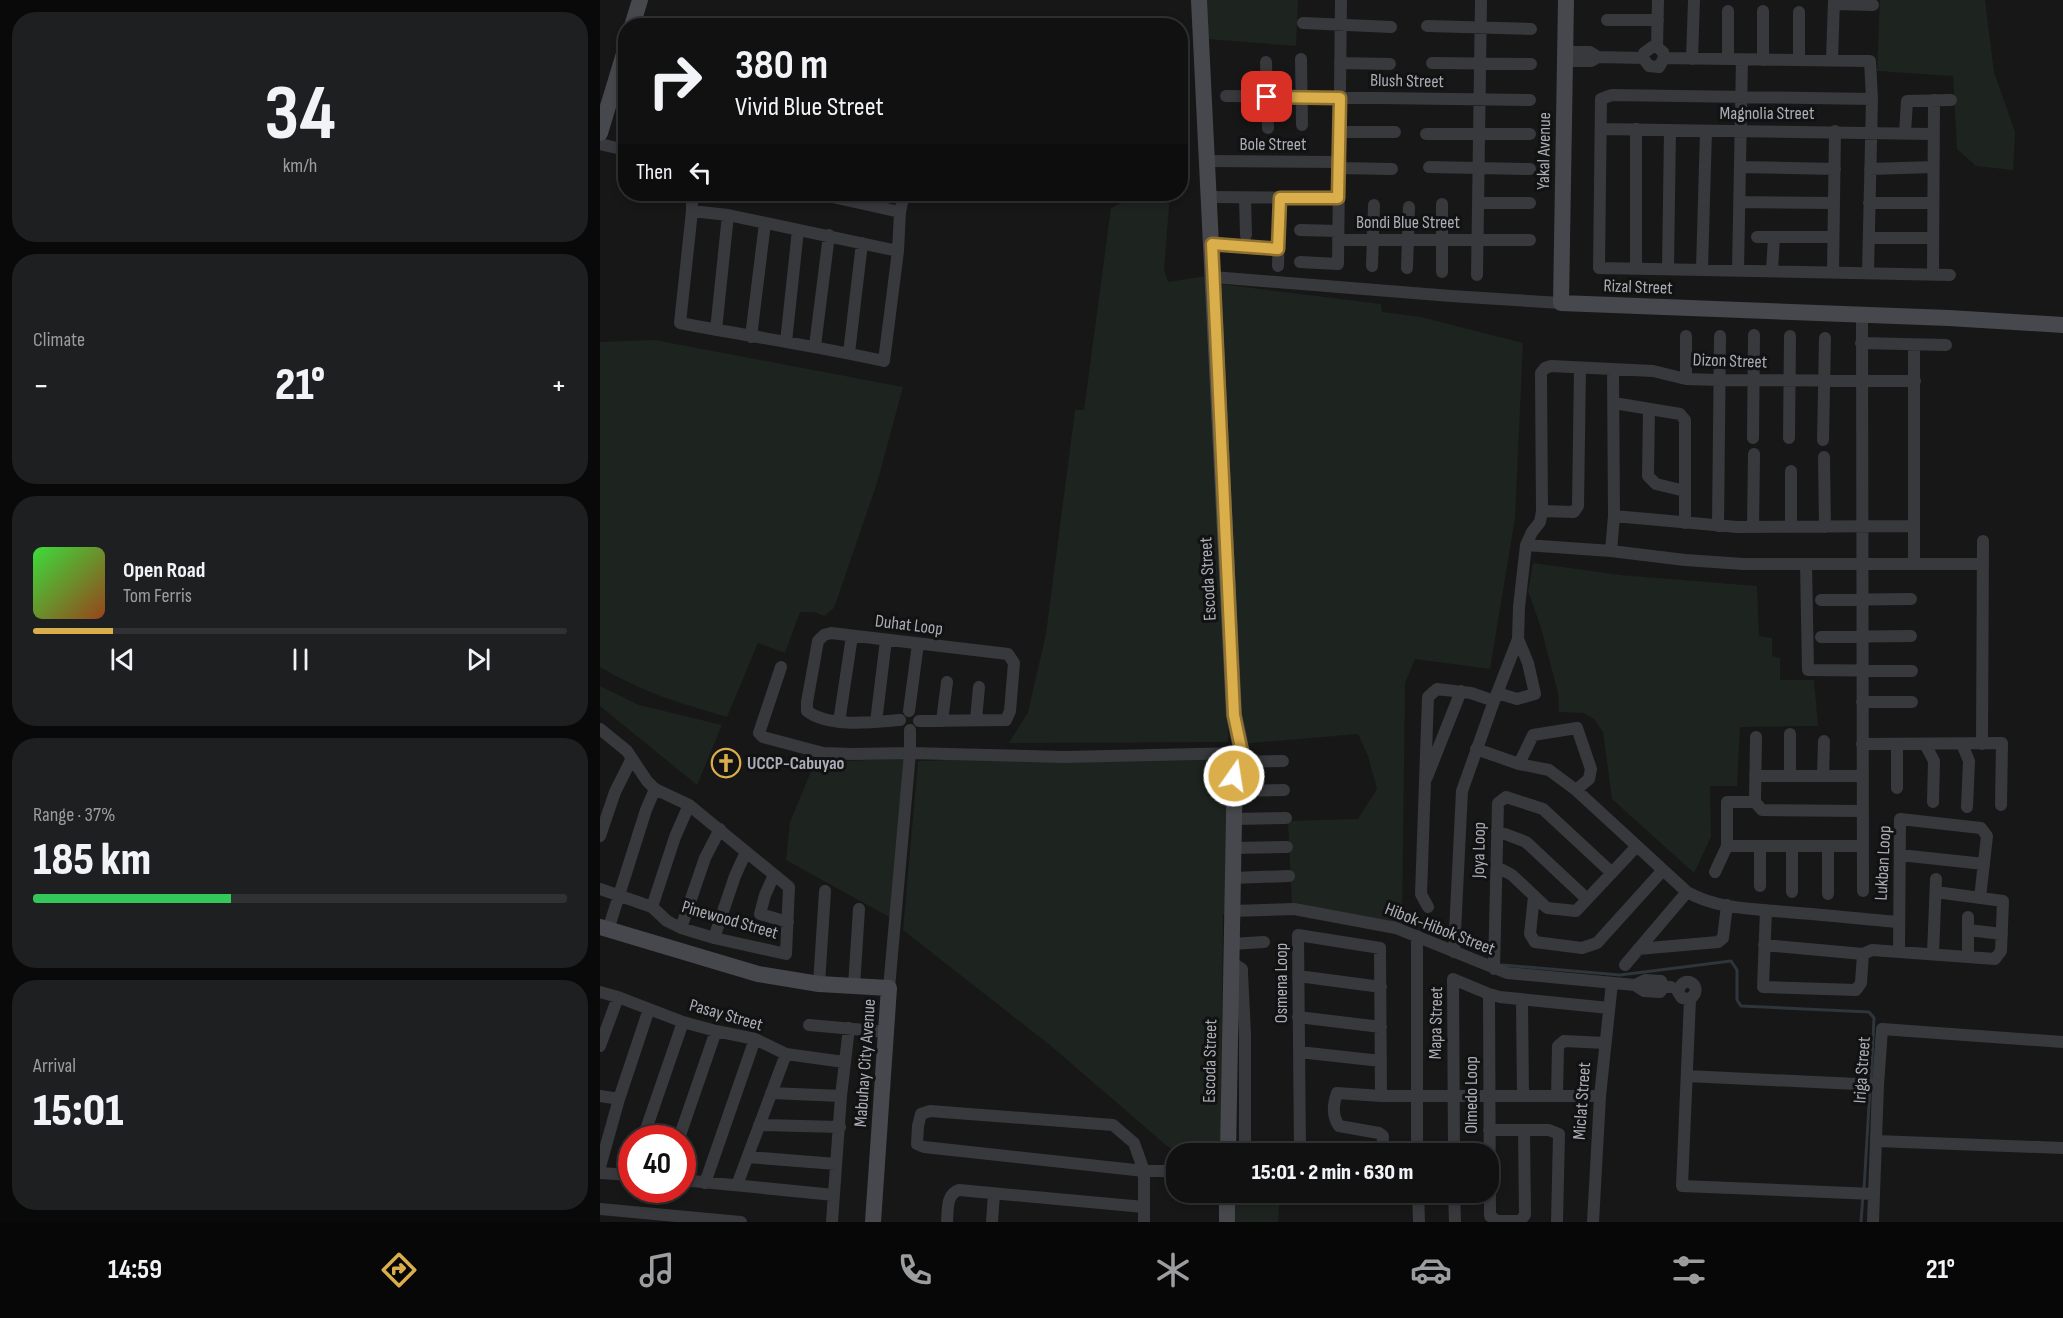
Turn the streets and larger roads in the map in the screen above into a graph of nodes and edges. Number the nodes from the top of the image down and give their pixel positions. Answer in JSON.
{"nodes":[{"id":1,"x":640,"y":0,"type":"edge"},
{"id":2,"x":1199,"y":0,"type":"edge"},
{"id":3,"x":1341,"y":0,"type":"edge"},
{"id":4,"x":1481,"y":0,"type":"edge"},
{"id":5,"x":1566,"y":0,"type":"edge"},
{"id":6,"x":1658,"y":0,"type":"edge"},
{"id":7,"x":1694,"y":0,"type":"edge"},
{"id":8,"x":1834,"y":2,"type":"edge"},
{"id":9,"x":1873,"y":5,"type":"dead end"},
{"id":10,"x":1728,"y":11,"type":"dead end"},
{"id":11,"x":1763,"y":11,"type":"dead end"},
{"id":12,"x":1799,"y":12,"type":"dead end"},
{"id":13,"x":634,"y":18,"type":"edge"},
{"id":14,"x":1607,"y":20,"type":"dead end"},
{"id":15,"x":1658,"y":20,"type":"junction"},
{"id":16,"x":1303,"y":22,"type":"dead end"},
{"id":17,"x":1341,"y":25,"type":"junction"},
{"id":18,"x":1427,"y":26,"type":"dead end"},
{"id":19,"x":1391,"y":27,"type":"dead end"},
{"id":20,"x":1480,"y":28,"type":"junction"},
{"id":21,"x":1531,"y":30,"type":"dead end"},
{"id":22,"x":1657,"y":47,"type":"junction"},
{"id":23,"x":1565,"y":56,"type":"junction"},
{"id":24,"x":1644,"y":58,"type":"junction"},
{"id":25,"x":1664,"y":58,"type":"junction"},
{"id":26,"x":1301,"y":59,"type":"dead end"},
{"id":27,"x":1692,"y":59,"type":"junction"},
{"id":28,"x":1728,"y":59,"type":"junction"},
{"id":29,"x":1742,"y":59,"type":"junction"},
{"id":30,"x":1763,"y":60,"type":"junction"},
{"id":31,"x":1798,"y":60,"type":"junction"},
{"id":32,"x":1832,"y":60,"type":"junction"},
{"id":33,"x":1266,"y":62,"type":"dead end"},
{"id":34,"x":1340,"y":63,"type":"junction"},
{"id":35,"x":1432,"y":63,"type":"dead end"},
{"id":36,"x":1390,"y":64,"type":"dead end"},
{"id":37,"x":1480,"y":64,"type":"junction"},
{"id":38,"x":1531,"y":64,"type":"dead end"},
{"id":39,"x":618,"y":73,"type":"edge"},
{"id":40,"x":1226,"y":96,"type":"dead end"},
{"id":41,"x":1741,"y":96,"type":"junction"},
{"id":42,"x":1267,"y":97,"type":"junction"},
{"id":43,"x":1302,"y":97,"type":"junction"},
{"id":44,"x":1340,"y":98,"type":"junction"},
{"id":45,"x":1479,"y":99,"type":"junction"},
{"id":46,"x":1872,"y":99,"type":"junction"},
{"id":47,"x":1530,"y":100,"type":"dead end"},
{"id":48,"x":1934,"y":100,"type":"junction"},
{"id":49,"x":1951,"y":100,"type":"dead end"},
{"id":50,"x":1302,"y":125,"type":"dead end"},
{"id":51,"x":1268,"y":128,"type":"dead end"},
{"id":52,"x":1601,"y":129,"type":"junction"},
{"id":53,"x":1636,"y":129,"type":"junction"},
{"id":54,"x":1670,"y":130,"type":"junction"},
{"id":55,"x":1706,"y":131,"type":"junction"},
{"id":56,"x":1339,"y":132,"type":"junction"},
{"id":57,"x":1395,"y":132,"type":"dead end"},
{"id":58,"x":1741,"y":132,"type":"junction"},
{"id":59,"x":1835,"y":132,"type":"junction"},
{"id":60,"x":1871,"y":132,"type":"junction"},
{"id":61,"x":600,"y":133,"type":"edge"},
{"id":62,"x":1426,"y":134,"type":"dead end"},
{"id":63,"x":1479,"y":134,"type":"junction"},
{"id":64,"x":1530,"y":134,"type":"dead end"},
{"id":65,"x":1905,"y":134,"type":"junction"},
{"id":66,"x":1933,"y":134,"type":"junction"},
{"id":67,"x":600,"y":144,"type":"edge"},
{"id":68,"x":618,"y":148,"type":"edge"},
{"id":69,"x":1208,"y":161,"type":"junction"},
{"id":70,"x":1339,"y":165,"type":"junction"},
{"id":71,"x":1429,"y":167,"type":"dead end"},
{"id":72,"x":1740,"y":167,"type":"junction"},
{"id":73,"x":1933,"y":167,"type":"junction"},
{"id":74,"x":1478,"y":168,"type":"junction"},
{"id":75,"x":1392,"y":169,"type":"dead end"},
{"id":76,"x":1530,"y":169,"type":"dead end"},
{"id":77,"x":1834,"y":169,"type":"junction"},
{"id":78,"x":1870,"y":169,"type":"junction"},
{"id":79,"x":1209,"y":197,"type":"junction"},
{"id":80,"x":1245,"y":198,"type":"junction"},
{"id":81,"x":1280,"y":198,"type":"junction"},
{"id":82,"x":1338,"y":198,"type":"junction"},
{"id":83,"x":692,"y":201,"type":"edge"},
{"id":84,"x":850,"y":201,"type":"edge"},
{"id":85,"x":902,"y":201,"type":"edge"},
{"id":86,"x":1740,"y":202,"type":"junction"},
{"id":87,"x":1478,"y":203,"type":"junction"},
{"id":88,"x":1530,"y":203,"type":"dead end"},
{"id":89,"x":1834,"y":203,"type":"junction"},
{"id":90,"x":1869,"y":203,"type":"junction"},
{"id":91,"x":1933,"y":203,"type":"junction"},
{"id":92,"x":1442,"y":204,"type":"dead end"},
{"id":93,"x":1374,"y":205,"type":"dead end"},
{"id":94,"x":1409,"y":207,"type":"dead end"},
{"id":95,"x":692,"y":211,"type":"junction"},
{"id":96,"x":900,"y":212,"type":"junction"},
{"id":97,"x":728,"y":215,"type":"junction"},
{"id":98,"x":765,"y":223,"type":"junction"},
{"id":99,"x":798,"y":230,"type":"junction"},
{"id":100,"x":1300,"y":230,"type":"dead end"},
{"id":101,"x":829,"y":235,"type":"junction"},
{"id":102,"x":1246,"y":235,"type":"dead end"},
{"id":103,"x":1338,"y":236,"type":"junction"},
{"id":104,"x":1756,"y":237,"type":"dead end"},
{"id":105,"x":1774,"y":237,"type":"junction"},
{"id":106,"x":1833,"y":237,"type":"junction"},
{"id":107,"x":1869,"y":238,"type":"junction"},
{"id":108,"x":1933,"y":238,"type":"junction"},
{"id":109,"x":1408,"y":240,"type":"junction"},
{"id":110,"x":1443,"y":240,"type":"junction"},
{"id":111,"x":1477,"y":240,"type":"junction"},
{"id":112,"x":1530,"y":240,"type":"dead end"},
{"id":113,"x":1373,"y":241,"type":"junction"},
{"id":114,"x":862,"y":243,"type":"junction"},
{"id":115,"x":1212,"y":244,"type":"junction"},
{"id":116,"x":1278,"y":249,"type":"junction"},
{"id":117,"x":898,"y":251,"type":"junction"},
{"id":118,"x":1300,"y":262,"type":"dead end"},
{"id":119,"x":1278,"y":266,"type":"dead end"},
{"id":120,"x":1372,"y":266,"type":"dead end"},
{"id":121,"x":1407,"y":268,"type":"dead end"},
{"id":122,"x":1636,"y":268,"type":"junction"},
{"id":123,"x":1668,"y":269,"type":"junction"},
{"id":124,"x":1702,"y":269,"type":"junction"},
{"id":125,"x":1738,"y":270,"type":"junction"},
{"id":126,"x":1772,"y":270,"type":"junction"},
{"id":127,"x":1833,"y":271,"type":"junction"},
{"id":128,"x":1442,"y":272,"type":"dead end"},
{"id":129,"x":1868,"y":272,"type":"junction"},
{"id":130,"x":1933,"y":274,"type":"junction"},
{"id":131,"x":1477,"y":275,"type":"dead end"},
{"id":132,"x":1950,"y":275,"type":"dead end"},
{"id":133,"x":1213,"y":277,"type":"junction"},
{"id":134,"x":1561,"y":303,"type":"junction"},
{"id":135,"x":1862,"y":315,"type":"junction"},
{"id":136,"x":2063,"y":325,"type":"edge"},
{"id":137,"x":716,"y":330,"type":"junction"},
{"id":138,"x":1754,"y":335,"type":"dead end"},
{"id":139,"x":1686,"y":336,"type":"dead end"},
{"id":140,"x":1720,"y":336,"type":"dead end"},
{"id":141,"x":1790,"y":336,"type":"dead end"},
{"id":142,"x":751,"y":337,"type":"junction"},
{"id":143,"x":1825,"y":338,"type":"dead end"},
{"id":144,"x":786,"y":342,"type":"junction"},
{"id":145,"x":1861,"y":344,"type":"junction"},
{"id":146,"x":1914,"y":345,"type":"junction"},
{"id":147,"x":1946,"y":345,"type":"dead end"},
{"id":148,"x":814,"y":346,"type":"junction"},
{"id":149,"x":849,"y":353,"type":"junction"},
{"id":150,"x":1580,"y":368,"type":"junction"},
{"id":151,"x":1613,"y":370,"type":"junction"},
{"id":152,"x":1686,"y":379,"type":"junction"},
{"id":153,"x":1719,"y":380,"type":"junction"},
{"id":154,"x":1753,"y":381,"type":"junction"},
{"id":155,"x":1789,"y":381,"type":"junction"},
{"id":156,"x":1824,"y":381,"type":"junction"},
{"id":157,"x":1861,"y":381,"type":"junction"},
{"id":158,"x":1914,"y":381,"type":"junction"},
{"id":159,"x":1614,"y":403,"type":"junction"},
{"id":160,"x":1649,"y":409,"type":"junction"},
{"id":161,"x":1753,"y":438,"type":"dead end"},
{"id":162,"x":1789,"y":438,"type":"dead end"},
{"id":163,"x":1822,"y":440,"type":"dead end"},
{"id":164,"x":1754,"y":454,"type":"dead end"},
{"id":165,"x":1824,"y":457,"type":"dead end"},
{"id":166,"x":1791,"y":471,"type":"dead end"},
{"id":167,"x":1685,"y":490,"type":"junction"},
{"id":168,"x":1542,"y":511,"type":"junction"},
{"id":169,"x":1614,"y":516,"type":"junction"},
{"id":170,"x":1685,"y":523,"type":"junction"},
{"id":171,"x":1718,"y":526,"type":"junction"},
{"id":172,"x":1862,"y":526,"type":"junction"},
{"id":173,"x":1914,"y":526,"type":"junction"},
{"id":174,"x":1753,"y":527,"type":"junction"},
{"id":175,"x":1791,"y":527,"type":"junction"},
{"id":176,"x":1825,"y":527,"type":"junction"},
{"id":177,"x":1983,"y":541,"type":"dead end"},
{"id":178,"x":1526,"y":545,"type":"junction"},
{"id":179,"x":1611,"y":551,"type":"junction"},
{"id":180,"x":1862,"y":563,"type":"junction"},
{"id":181,"x":1914,"y":563,"type":"junction"},
{"id":182,"x":1806,"y":564,"type":"junction"},
{"id":183,"x":1983,"y":564,"type":"junction"},
{"id":184,"x":1911,"y":599,"type":"dead end"},
{"id":185,"x":1821,"y":600,"type":"dead end"},
{"id":186,"x":1862,"y":600,"type":"junction"},
{"id":187,"x":852,"y":636,"type":"junction"},
{"id":188,"x":1862,"y":636,"type":"junction"},
{"id":189,"x":1911,"y":636,"type":"dead end"},
{"id":190,"x":1821,"y":637,"type":"dead end"},
{"id":191,"x":1518,"y":639,"type":"junction"},
{"id":192,"x":886,"y":640,"type":"junction"},
{"id":193,"x":918,"y":644,"type":"junction"},
{"id":194,"x":781,"y":667,"type":"dead end"},
{"id":195,"x":1862,"y":671,"type":"junction"},
{"id":196,"x":1911,"y":671,"type":"dead end"},
{"id":197,"x":947,"y":682,"type":"dead end"},
{"id":198,"x":979,"y":687,"type":"dead end"},
{"id":199,"x":1461,"y":691,"type":"junction"},
{"id":200,"x":1495,"y":697,"type":"junction"},
{"id":201,"x":1862,"y":702,"type":"junction"},
{"id":202,"x":1912,"y":702,"type":"dead end"},
{"id":203,"x":905,"y":716,"type":"junction"},
{"id":204,"x":976,"y":720,"type":"junction"},
{"id":205,"x":942,"y":721,"type":"junction"},
{"id":206,"x":839,"y":722,"type":"junction"},
{"id":207,"x":876,"y":722,"type":"junction"},
{"id":208,"x":914,"y":725,"type":"junction"},
{"id":209,"x":601,"y":734,"type":"edge"},
{"id":210,"x":1790,"y":734,"type":"dead end"},
{"id":211,"x":1755,"y":737,"type":"dead end"},
{"id":212,"x":1824,"y":741,"type":"dead end"},
{"id":213,"x":1863,"y":744,"type":"junction"},
{"id":214,"x":1897,"y":744,"type":"junction"},
{"id":215,"x":1925,"y":744,"type":"junction"},
{"id":216,"x":1962,"y":744,"type":"junction"},
{"id":217,"x":1982,"y":744,"type":"junction"},
{"id":218,"x":1476,"y":748,"type":"junction"},
{"id":219,"x":910,"y":753,"type":"junction"},
{"id":220,"x":1238,"y":757,"type":"junction"},
{"id":221,"x":632,"y":758,"type":"junction"},
{"id":222,"x":1283,"y":761,"type":"dead end"},
{"id":223,"x":1519,"y":764,"type":"junction"},
{"id":224,"x":1755,"y":776,"type":"junction"},
{"id":225,"x":1790,"y":776,"type":"junction"},
{"id":226,"x":1823,"y":776,"type":"junction"},
{"id":227,"x":1863,"y":776,"type":"junction"},
{"id":228,"x":1424,"y":786,"type":"junction"},
{"id":229,"x":1897,"y":788,"type":"dead end"},
{"id":230,"x":655,"y":789,"type":"junction"},
{"id":231,"x":1284,"y":790,"type":"dead end"},
{"id":232,"x":1576,"y":790,"type":"junction"},
{"id":233,"x":1234,"y":791,"type":"junction"},
{"id":234,"x":1755,"y":802,"type":"junction"},
{"id":235,"x":1932,"y":802,"type":"dead end"},
{"id":236,"x":689,"y":805,"type":"junction"},
{"id":237,"x":2001,"y":805,"type":"dead end"},
{"id":238,"x":1967,"y":807,"type":"dead end"},
{"id":239,"x":1863,"y":811,"type":"junction"},
{"id":240,"x":1286,"y":818,"type":"dead end"},
{"id":241,"x":1234,"y":819,"type":"junction"},
{"id":242,"x":720,"y":830,"type":"junction"},
{"id":243,"x":1497,"y":831,"type":"junction"},
{"id":244,"x":600,"y":836,"type":"edge"},
{"id":245,"x":1636,"y":846,"type":"junction"},
{"id":246,"x":1726,"y":846,"type":"junction"},
{"id":247,"x":1760,"y":846,"type":"junction"},
{"id":248,"x":1792,"y":846,"type":"junction"},
{"id":249,"x":1828,"y":846,"type":"junction"},
{"id":250,"x":1863,"y":846,"type":"junction"},
{"id":251,"x":1287,"y":847,"type":"dead end"},
{"id":252,"x":1233,"y":848,"type":"junction"},
{"id":253,"x":746,"y":852,"type":"junction"},
{"id":254,"x":1900,"y":855,"type":"junction"},
{"id":255,"x":1984,"y":864,"type":"junction"},
{"id":256,"x":1497,"y":867,"type":"junction"},
{"id":257,"x":1663,"y":870,"type":"junction"},
{"id":258,"x":1715,"y":872,"type":"dead end"},
{"id":259,"x":1612,"y":873,"type":"junction"},
{"id":260,"x":774,"y":875,"type":"junction"},
{"id":261,"x":1288,"y":876,"type":"dead end"},
{"id":262,"x":1232,"y":878,"type":"junction"},
{"id":263,"x":1936,"y":879,"type":"dead end"},
{"id":264,"x":1760,"y":886,"type":"dead end"},
{"id":265,"x":600,"y":889,"type":"edge"},
{"id":266,"x":825,"y":891,"type":"dead end"},
{"id":267,"x":1863,"y":891,"type":"dead end"},
{"id":268,"x":1687,"y":892,"type":"junction"},
{"id":269,"x":1792,"y":892,"type":"dead end"},
{"id":270,"x":1936,"y":892,"type":"junction"},
{"id":271,"x":1828,"y":894,"type":"dead end"},
{"id":272,"x":619,"y":895,"type":"junction"},
{"id":273,"x":1534,"y":896,"type":"junction"},
{"id":274,"x":1980,"y":898,"type":"junction"},
{"id":275,"x":1587,"y":899,"type":"junction"},
{"id":276,"x":1727,"y":905,"type":"junction"},
{"id":277,"x":652,"y":907,"type":"junction"},
{"id":278,"x":1428,"y":907,"type":"dead end"},
{"id":279,"x":859,"y":909,"type":"dead end"},
{"id":280,"x":1766,"y":910,"type":"junction"},
{"id":281,"x":1232,"y":911,"type":"junction"},
{"id":282,"x":788,"y":922,"type":"junction"},
{"id":283,"x":1899,"y":922,"type":"junction"},
{"id":284,"x":604,"y":928,"type":"edge"},
{"id":285,"x":681,"y":928,"type":"junction"},
{"id":286,"x":2002,"y":934,"type":"junction"},
{"id":287,"x":1417,"y":936,"type":"junction"},
{"id":288,"x":714,"y":938,"type":"junction"},
{"id":289,"x":1264,"y":942,"type":"dead end"},
{"id":290,"x":1231,"y":944,"type":"junction"},
{"id":291,"x":1764,"y":945,"type":"junction"},
{"id":292,"x":1638,"y":949,"type":"junction"},
{"id":293,"x":1454,"y":951,"type":"junction"},
{"id":294,"x":1899,"y":951,"type":"junction"},
{"id":295,"x":1863,"y":954,"type":"junction"},
{"id":296,"x":1933,"y":954,"type":"junction"},
{"id":297,"x":1968,"y":957,"type":"junction"},
{"id":298,"x":1231,"y":962,"type":"junction"},
{"id":299,"x":1625,"y":965,"type":"dead end"},
{"id":300,"x":1494,"y":969,"type":"junction"},
{"id":301,"x":1298,"y":976,"type":"junction"},
{"id":302,"x":1612,"y":983,"type":"junction"},
{"id":303,"x":819,"y":984,"type":"junction"},
{"id":304,"x":854,"y":986,"type":"junction"},
{"id":305,"x":1381,"y":987,"type":"junction"},
{"id":306,"x":889,"y":988,"type":"junction"},
{"id":307,"x":600,"y":992,"type":"edge"},
{"id":308,"x":1489,"y":994,"type":"junction"},
{"id":309,"x":618,"y":997,"type":"junction"},
{"id":310,"x":1522,"y":999,"type":"junction"},
{"id":311,"x":1609,"y":1008,"type":"junction"},
{"id":312,"x":650,"y":1009,"type":"junction"},
{"id":313,"x":1298,"y":1017,"type":"junction"},
{"id":314,"x":683,"y":1022,"type":"junction"},
{"id":315,"x":809,"y":1025,"type":"dead end"},
{"id":316,"x":1381,"y":1027,"type":"junction"},
{"id":317,"x":849,"y":1028,"type":"junction"},
{"id":318,"x":716,"y":1031,"type":"junction"},
{"id":319,"x":886,"y":1032,"type":"junction"},
{"id":320,"x":754,"y":1039,"type":"junction"},
{"id":321,"x":2063,"y":1042,"type":"edge"},
{"id":322,"x":1605,"y":1043,"type":"junction"},
{"id":323,"x":600,"y":1046,"type":"edge"},
{"id":324,"x":1299,"y":1052,"type":"junction"},
{"id":325,"x":786,"y":1054,"type":"junction"},
{"id":326,"x":1381,"y":1061,"type":"junction"},
{"id":327,"x":844,"y":1062,"type":"junction"},
{"id":328,"x":1687,"y":1076,"type":"junction"},
{"id":329,"x":1878,"y":1085,"type":"junction"},
{"id":330,"x":771,"y":1093,"type":"junction"},
{"id":331,"x":600,"y":1096,"type":"edge"},
{"id":332,"x":841,"y":1096,"type":"junction"},
{"id":333,"x":1382,"y":1096,"type":"junction"},
{"id":334,"x":1417,"y":1096,"type":"junction"},
{"id":335,"x":1453,"y":1096,"type":"junction"},
{"id":336,"x":1489,"y":1096,"type":"junction"},
{"id":337,"x":1523,"y":1096,"type":"junction"},
{"id":338,"x":1557,"y":1096,"type":"junction"},
{"id":339,"x":1600,"y":1096,"type":"junction"},
{"id":340,"x":619,"y":1099,"type":"junction"},
{"id":341,"x":647,"y":1125,"type":"edge"},
{"id":342,"x":683,"y":1125,"type":"edge"},
{"id":343,"x":759,"y":1125,"type":"junction"},
{"id":344,"x":840,"y":1127,"type":"junction"},
{"id":345,"x":1490,"y":1130,"type":"junction"},
{"id":346,"x":1524,"y":1130,"type":"junction"},
{"id":347,"x":1876,"y":1141,"type":"junction"},
{"id":348,"x":1228,"y":1143,"type":"edge"},
{"id":349,"x":1245,"y":1143,"type":"edge"},
{"id":350,"x":1300,"y":1143,"type":"edge"},
{"id":351,"x":1383,"y":1143,"type":"edge"},
{"id":352,"x":1418,"y":1143,"type":"edge"},
{"id":353,"x":1454,"y":1143,"type":"edge"},
{"id":354,"x":2063,"y":1148,"type":"edge"},
{"id":355,"x":748,"y":1157,"type":"junction"},
{"id":356,"x":836,"y":1164,"type":"junction"},
{"id":357,"x":600,"y":1167,"type":"edge"},
{"id":358,"x":1144,"y":1171,"type":"junction"},
{"id":359,"x":1166,"y":1172,"type":"edge"},
{"id":360,"x":600,"y":1173,"type":"edge"},
{"id":361,"x":618,"y":1174,"type":"edge"},
{"id":362,"x":696,"y":1181,"type":"edge"},
{"id":363,"x":705,"y":1182,"type":"junction"},
{"id":364,"x":737,"y":1185,"type":"junction"},
{"id":365,"x":994,"y":1194,"type":"junction"},
{"id":366,"x":1874,"y":1194,"type":"junction"},
{"id":367,"x":834,"y":1195,"type":"junction"},
{"id":368,"x":1227,"y":1203,"type":"edge"},
{"id":369,"x":1418,"y":1203,"type":"edge"},
{"id":370,"x":1454,"y":1203,"type":"edge"},
{"id":371,"x":1144,"y":1207,"type":"junction"},
{"id":372,"x":600,"y":1209,"type":"edge"},
{"id":373,"x":741,"y":1222,"type":"edge"},
{"id":374,"x":832,"y":1222,"type":"edge"},
{"id":375,"x":873,"y":1222,"type":"edge"},
{"id":376,"x":947,"y":1222,"type":"edge"},
{"id":377,"x":992,"y":1222,"type":"edge"},
{"id":378,"x":1144,"y":1222,"type":"edge"},
{"id":379,"x":1227,"y":1222,"type":"edge"},
{"id":380,"x":1419,"y":1222,"type":"edge"},
{"id":381,"x":1455,"y":1222,"type":"edge"},
{"id":382,"x":1557,"y":1222,"type":"edge"},
{"id":383,"x":1593,"y":1222,"type":"edge"},
{"id":384,"x":1873,"y":1222,"type":"edge"}],
"edges":[{"from":1,"to":13,"type":"street"},
{"from":2,"to":69,"type":"street","name":"Escoda Street"},
{"from":3,"to":17,"type":"street"},
{"from":4,"to":20,"type":"street"},
{"from":5,"to":23,"type":"street","name":"Yakal Avenue"},
{"from":6,"to":15,"type":"street"},
{"from":7,"to":27,"type":"street"},
{"from":8,"to":9,"type":"street"},
{"from":8,"to":32,"type":"street"},
{"from":10,"to":28,"type":"street"},
{"from":11,"to":30,"type":"street"},
{"from":12,"to":31,"type":"street"},
{"from":14,"to":15,"type":"street"},
{"from":15,"to":22,"type":"street"},
{"from":16,"to":17,"type":"street"},
{"from":17,"to":19,"type":"street"},
{"from":17,"to":34,"type":"street"},
{"from":18,"to":20,"type":"street"},
{"from":20,"to":21,"type":"street"},
{"from":20,"to":37,"type":"street"},
{"from":22,"to":24,"type":"street"},
{"from":22,"to":25,"type":"street"},
{"from":23,"to":24,"type":"street"},
{"from":23,"to":134,"type":"street","name":"Yakal Avenue"},
{"from":24,"to":25,"type":"street"},
{"from":25,"to":27,"type":"street"},
{"from":26,"to":43,"type":"street"},
{"from":27,"to":28,"type":"street"},
{"from":28,"to":29,"type":"street"},
{"from":29,"to":30,"type":"street"},
{"from":29,"to":41,"type":"street"},
{"from":30,"to":31,"type":"street"},
{"from":31,"to":32,"type":"street"},
{"from":32,"to":46,"type":"street"},
{"from":33,"to":42,"type":"street"},
{"from":34,"to":36,"type":"street"},
{"from":34,"to":44,"type":"street"},
{"from":35,"to":37,"type":"street"},
{"from":37,"to":38,"type":"street"},
{"from":37,"to":45,"type":"street"},
{"from":39,"to":61,"type":"street"},
{"from":40,"to":42,"type":"street","name":"Blush Street"},
{"from":41,"to":46,"type":"street"},
{"from":41,"to":52,"type":"street"},
{"from":41,"to":58,"type":"street"},
{"from":42,"to":43,"type":"street","name":"Blush Street"},
{"from":42,"to":51,"type":"street"},
{"from":43,"to":44,"type":"street","name":"Blush Street"},
{"from":43,"to":50,"type":"street"},
{"from":44,"to":45,"type":"street","name":"Blush Street"},
{"from":44,"to":56,"type":"street"},
{"from":45,"to":47,"type":"street","name":"Blush Street"},
{"from":45,"to":63,"type":"street"},
{"from":46,"to":60,"type":"street"},
{"from":48,"to":49,"type":"street"},
{"from":48,"to":65,"type":"street"},
{"from":48,"to":66,"type":"street"},
{"from":52,"to":53,"type":"street","name":"Magnolia Street"},
{"from":52,"to":122,"type":"street"},
{"from":53,"to":54,"type":"street","name":"Magnolia Street"},
{"from":53,"to":122,"type":"street"},
{"from":54,"to":55,"type":"street","name":"Magnolia Street"},
{"from":54,"to":123,"type":"street"},
{"from":55,"to":58,"type":"street","name":"Magnolia Street"},
{"from":55,"to":124,"type":"street"},
{"from":56,"to":57,"type":"street"},
{"from":56,"to":70,"type":"street"},
{"from":58,"to":59,"type":"street","name":"Magnolia Street"},
{"from":58,"to":72,"type":"street"},
{"from":59,"to":60,"type":"street","name":"Magnolia Street"},
{"from":59,"to":77,"type":"street"},
{"from":60,"to":65,"type":"street","name":"Magnolia Street"},
{"from":60,"to":78,"type":"street"},
{"from":62,"to":63,"type":"street"},
{"from":63,"to":64,"type":"street"},
{"from":63,"to":74,"type":"street"},
{"from":65,"to":66,"type":"street","name":"Magnolia Street"},
{"from":66,"to":73,"type":"street"},
{"from":67,"to":68,"type":"street"},
{"from":69,"to":70,"type":"street","name":"Bole Street"},
{"from":69,"to":79,"type":"street","name":"Escoda Street"},
{"from":70,"to":75,"type":"street","name":"Bole Street"},
{"from":70,"to":82,"type":"street"},
{"from":71,"to":74,"type":"street"},
{"from":72,"to":77,"type":"street"},
{"from":72,"to":86,"type":"street"},
{"from":73,"to":78,"type":"street"},
{"from":73,"to":91,"type":"street"},
{"from":74,"to":76,"type":"street"},
{"from":74,"to":87,"type":"street"},
{"from":77,"to":89,"type":"street"},
{"from":78,"to":90,"type":"street"},
{"from":79,"to":80,"type":"street"},
{"from":79,"to":115,"type":"street","name":"Escoda Street"},
{"from":80,"to":81,"type":"street"},
{"from":80,"to":102,"type":"street"},
{"from":81,"to":82,"type":"street"},
{"from":81,"to":116,"type":"street"},
{"from":82,"to":103,"type":"street"},
{"from":83,"to":95,"type":"street"},
{"from":84,"to":96,"type":"street"},
{"from":85,"to":96,"type":"street"},
{"from":86,"to":89,"type":"street"},
{"from":86,"to":125,"type":"street"},
{"from":87,"to":88,"type":"street"},
{"from":87,"to":111,"type":"street"},
{"from":89,"to":106,"type":"street"},
{"from":90,"to":91,"type":"street"},
{"from":90,"to":107,"type":"street"},
{"from":91,"to":108,"type":"street"},
{"from":92,"to":110,"type":"street"},
{"from":93,"to":113,"type":"street"},
{"from":94,"to":109,"type":"street"},
{"from":95,"to":97,"type":"street"},
{"from":95,"to":137,"type":"street"},
{"from":96,"to":117,"type":"street"},
{"from":97,"to":98,"type":"street"},
{"from":97,"to":137,"type":"street"},
{"from":98,"to":99,"type":"street"},
{"from":98,"to":142,"type":"street"},
{"from":99,"to":101,"type":"street"},
{"from":99,"to":144,"type":"street"},
{"from":100,"to":103,"type":"street","name":"Bondi Blue Street"},
{"from":101,"to":114,"type":"street"},
{"from":101,"to":148,"type":"street"},
{"from":103,"to":113,"type":"street","name":"Bondi Blue Street"},
{"from":103,"to":118,"type":"street"},
{"from":104,"to":105,"type":"street"},
{"from":105,"to":106,"type":"street"},
{"from":105,"to":126,"type":"street"},
{"from":106,"to":127,"type":"street"},
{"from":107,"to":108,"type":"street"},
{"from":107,"to":129,"type":"street"},
{"from":108,"to":130,"type":"street"},
{"from":109,"to":110,"type":"street","name":"Bondi Blue Street"},
{"from":109,"to":113,"type":"street","name":"Bondi Blue Street"},
{"from":109,"to":121,"type":"street"},
{"from":110,"to":111,"type":"street","name":"Bondi Blue Street"},
{"from":110,"to":128,"type":"street"},
{"from":111,"to":112,"type":"street","name":"Bondi Blue Street"},
{"from":111,"to":131,"type":"street"},
{"from":113,"to":120,"type":"street"},
{"from":114,"to":117,"type":"street"},
{"from":114,"to":149,"type":"street"},
{"from":115,"to":116,"type":"street"},
{"from":115,"to":133,"type":"street","name":"Escoda Street"},
{"from":116,"to":119,"type":"street"},
{"from":117,"to":149,"type":"street"},
{"from":122,"to":123,"type":"street"},
{"from":123,"to":124,"type":"street"},
{"from":124,"to":125,"type":"street"},
{"from":125,"to":126,"type":"street"},
{"from":126,"to":127,"type":"street"},
{"from":127,"to":129,"type":"street"},
{"from":129,"to":130,"type":"street"},
{"from":130,"to":132,"type":"street"},
{"from":133,"to":134,"type":"street","name":"Rizal Street"},
{"from":133,"to":220,"type":"street","name":"Escoda Street"},
{"from":134,"to":135,"type":"street","name":"Rizal Street"},
{"from":135,"to":136,"type":"street","name":"Rizal Street"},
{"from":135,"to":145,"type":"street"},
{"from":137,"to":142,"type":"street"},
{"from":138,"to":154,"type":"street"},
{"from":139,"to":152,"type":"street"},
{"from":140,"to":153,"type":"street"},
{"from":141,"to":155,"type":"street"},
{"from":142,"to":144,"type":"street"},
{"from":143,"to":156,"type":"street"},
{"from":144,"to":148,"type":"street"},
{"from":145,"to":146,"type":"street"},
{"from":145,"to":157,"type":"street"},
{"from":146,"to":147,"type":"street"},
{"from":146,"to":158,"type":"street"},
{"from":148,"to":149,"type":"street"},
{"from":150,"to":151,"type":"street","name":"Dizon Street"},
{"from":150,"to":168,"type":"street"},
{"from":150,"to":168,"type":"street","name":"Dizon Street"},
{"from":151,"to":152,"type":"street","name":"Dizon Street"},
{"from":151,"to":159,"type":"street"},
{"from":152,"to":153,"type":"street","name":"Dizon Street"},
{"from":153,"to":154,"type":"street","name":"Dizon Street"},
{"from":153,"to":171,"type":"street"},
{"from":154,"to":155,"type":"street","name":"Dizon Street"},
{"from":154,"to":161,"type":"street"},
{"from":155,"to":156,"type":"street","name":"Dizon Street"},
{"from":155,"to":162,"type":"street"},
{"from":156,"to":157,"type":"street","name":"Dizon Street"},
{"from":156,"to":163,"type":"street"},
{"from":157,"to":158,"type":"street","name":"Dizon Street"},
{"from":157,"to":172,"type":"street"},
{"from":158,"to":173,"type":"street"},
{"from":159,"to":160,"type":"street"},
{"from":159,"to":169,"type":"street"},
{"from":160,"to":167,"type":"street"},
{"from":160,"to":167,"type":"street"},
{"from":164,"to":174,"type":"street"},
{"from":165,"to":176,"type":"street"},
{"from":166,"to":175,"type":"street"},
{"from":167,"to":170,"type":"street"},
{"from":168,"to":178,"type":"street"},
{"from":169,"to":170,"type":"street"},
{"from":169,"to":179,"type":"street"},
{"from":170,"to":171,"type":"street"},
{"from":171,"to":174,"type":"street"},
{"from":172,"to":173,"type":"street"},
{"from":172,"to":176,"type":"street"},
{"from":172,"to":180,"type":"street"},
{"from":173,"to":181,"type":"street"},
{"from":174,"to":175,"type":"street"},
{"from":175,"to":176,"type":"street"},
{"from":177,"to":183,"type":"street"},
{"from":178,"to":179,"type":"street"},
{"from":178,"to":191,"type":"street"},
{"from":179,"to":182,"type":"street"},
{"from":180,"to":181,"type":"street"},
{"from":180,"to":182,"type":"street"},
{"from":180,"to":186,"type":"street"},
{"from":181,"to":183,"type":"street"},
{"from":182,"to":195,"type":"street"},
{"from":183,"to":217,"type":"street"},
{"from":184,"to":186,"type":"street"},
{"from":185,"to":186,"type":"street"},
{"from":186,"to":188,"type":"street"},
{"from":187,"to":192,"type":"street","name":"Duhat Loop"},
{"from":187,"to":206,"type":"street"},
{"from":187,"to":206,"type":"street","name":"Duhat Loop"},
{"from":188,"to":189,"type":"street"},
{"from":188,"to":190,"type":"street"},
{"from":188,"to":195,"type":"street"},
{"from":191,"to":200,"type":"street"},
{"from":191,"to":200,"type":"street"},
{"from":192,"to":193,"type":"street","name":"Duhat Loop"},
{"from":192,"to":207,"type":"street"},
{"from":193,"to":203,"type":"street"},
{"from":193,"to":204,"type":"street","name":"Duhat Loop"},
{"from":194,"to":219,"type":"street"},
{"from":195,"to":196,"type":"street"},
{"from":195,"to":201,"type":"street"},
{"from":197,"to":205,"type":"street"},
{"from":198,"to":204,"type":"street"},
{"from":199,"to":200,"type":"street"},
{"from":199,"to":228,"type":"street"},
{"from":199,"to":228,"type":"street"},
{"from":200,"to":218,"type":"street"},
{"from":201,"to":202,"type":"street"},
{"from":201,"to":213,"type":"street"},
{"from":203,"to":207,"type":"street","name":"Duhat Loop"},
{"from":203,"to":208,"type":"street"},
{"from":204,"to":205,"type":"street","name":"Duhat Loop"},
{"from":205,"to":208,"type":"street","name":"Duhat Loop"},
{"from":206,"to":207,"type":"street","name":"Duhat Loop"},
{"from":208,"to":219,"type":"street"},
{"from":209,"to":221,"type":"street"},
{"from":210,"to":225,"type":"street"},
{"from":211,"to":224,"type":"street"},
{"from":212,"to":226,"type":"street"},
{"from":213,"to":214,"type":"street"},
{"from":213,"to":227,"type":"street"},
{"from":214,"to":215,"type":"street"},
{"from":214,"to":229,"type":"street"},
{"from":215,"to":216,"type":"street"},
{"from":215,"to":235,"type":"street"},
{"from":216,"to":217,"type":"street"},
{"from":216,"to":238,"type":"street"},
{"from":217,"to":237,"type":"street"},
{"from":218,"to":223,"type":"street"},
{"from":218,"to":293,"type":"street"},
{"from":219,"to":220,"type":"street"},
{"from":219,"to":306,"type":"street"},
{"from":220,"to":222,"type":"street"},
{"from":220,"to":233,"type":"street","name":"Escoda Street"},
{"from":221,"to":230,"type":"street"},
{"from":221,"to":244,"type":"street"},
{"from":223,"to":232,"type":"street"},
{"from":223,"to":232,"type":"street"},
{"from":224,"to":225,"type":"street"},
{"from":224,"to":234,"type":"street"},
{"from":225,"to":226,"type":"street"},
{"from":226,"to":227,"type":"street"},
{"from":227,"to":239,"type":"street"},
{"from":228,"to":278,"type":"street"},
{"from":230,"to":236,"type":"street"},
{"from":230,"to":272,"type":"street"},
{"from":231,"to":233,"type":"street"},
{"from":232,"to":245,"type":"street"},
{"from":233,"to":241,"type":"street","name":"Escoda Street"},
{"from":234,"to":239,"type":"street"},
{"from":234,"to":246,"type":"street"},
{"from":236,"to":242,"type":"street"},
{"from":236,"to":277,"type":"street"},
{"from":239,"to":250,"type":"street"},
{"from":240,"to":241,"type":"street"},
{"from":241,"to":252,"type":"street","name":"Escoda Street"},
{"from":242,"to":253,"type":"street"},
{"from":242,"to":285,"type":"street"},
{"from":243,"to":256,"type":"street","name":"Joya Loop"},
{"from":243,"to":259,"type":"street","name":"Joya Loop"},
{"from":243,"to":275,"type":"street"},
{"from":245,"to":257,"type":"street"},
{"from":245,"to":259,"type":"street"},
{"from":246,"to":247,"type":"street"},
{"from":246,"to":258,"type":"street"},
{"from":247,"to":248,"type":"street"},
{"from":247,"to":264,"type":"street"},
{"from":248,"to":249,"type":"street"},
{"from":248,"to":269,"type":"street"},
{"from":249,"to":250,"type":"street"},
{"from":249,"to":271,"type":"street"},
{"from":250,"to":267,"type":"street"},
{"from":251,"to":252,"type":"street"},
{"from":252,"to":262,"type":"street","name":"Escoda Street"},
{"from":253,"to":260,"type":"street"},
{"from":253,"to":288,"type":"street"},
{"from":254,"to":255,"type":"street"},
{"from":254,"to":255,"type":"street","name":"Lukban Loop"},
{"from":254,"to":283,"type":"street","name":"Lukban Loop"},
{"from":255,"to":274,"type":"street","name":"Lukban Loop"},
{"from":256,"to":273,"type":"street"},
{"from":256,"to":300,"type":"street","name":"Joya Loop"},
{"from":257,"to":268,"type":"street"},
{"from":257,"to":273,"type":"street"},
{"from":259,"to":275,"type":"street"},
{"from":260,"to":282,"type":"street"},
{"from":260,"to":282,"type":"street"},
{"from":261,"to":262,"type":"street"},
{"from":262,"to":281,"type":"street","name":"Escoda Street"},
{"from":263,"to":270,"type":"street"},
{"from":265,"to":272,"type":"street","name":"Pinewood Street"},
{"from":266,"to":303,"type":"street"},
{"from":268,"to":276,"type":"street"},
{"from":268,"to":292,"type":"street"},
{"from":270,"to":274,"type":"street"},
{"from":270,"to":296,"type":"street"},
{"from":272,"to":277,"type":"street","name":"Pinewood Street"},
{"from":272,"to":284,"type":"street"},
{"from":273,"to":275,"type":"street"},
{"from":274,"to":286,"type":"street"},
{"from":276,"to":280,"type":"street"},
{"from":276,"to":292,"type":"street"},
{"from":277,"to":285,"type":"street","name":"Pinewood Street"},
{"from":279,"to":304,"type":"street"},
{"from":280,"to":283,"type":"street"},
{"from":280,"to":291,"type":"street"},
{"from":281,"to":287,"type":"street","name":"Hibok-Hibok Street"},
{"from":281,"to":290,"type":"street","name":"Escoda Street"},
{"from":282,"to":288,"type":"street","name":"Pinewood Street"},
{"from":283,"to":294,"type":"street","name":"Lukban Loop"},
{"from":284,"to":303,"type":"street","name":"Mabuhay City Avenue"},
{"from":285,"to":288,"type":"street","name":"Pinewood Street"},
{"from":286,"to":297,"type":"street"},
{"from":286,"to":297,"type":"street"},
{"from":287,"to":293,"type":"street","name":"Hibok-Hibok Street"},
{"from":287,"to":334,"type":"street"},
{"from":289,"to":290,"type":"street"},
{"from":290,"to":298,"type":"street","name":"Escoda Street"},
{"from":291,"to":295,"type":"street"},
{"from":291,"to":295,"type":"street"},
{"from":292,"to":299,"type":"street"},
{"from":293,"to":300,"type":"street","name":"Hibok-Hibok Street"},
{"from":294,"to":295,"type":"street"},
{"from":294,"to":296,"type":"street"},
{"from":296,"to":297,"type":"street"},
{"from":298,"to":348,"type":"street","name":"Escoda Street"},
{"from":298,"to":349,"type":"street"},
{"from":300,"to":302,"type":"street","name":"Hibok-Hibok Street"},
{"from":301,"to":305,"type":"street"},
{"from":301,"to":305,"type":"street","name":"Osmena Loop"},
{"from":301,"to":313,"type":"street","name":"Osmena Loop"},
{"from":302,"to":311,"type":"street","name":"Miclat Street"},
{"from":302,"to":328,"type":"street","name":"Hibok-Hibok Street"},
{"from":303,"to":304,"type":"street","name":"Mabuhay City Avenue"},
{"from":304,"to":306,"type":"street","name":"Mabuhay City Avenue"},
{"from":305,"to":316,"type":"street","name":"Osmena Loop"},
{"from":306,"to":319,"type":"street","name":"Mabuhay City Avenue"},
{"from":307,"to":309,"type":"street","name":"Pasay Street"},
{"from":308,"to":310,"type":"street","name":"Mapa Street"},
{"from":308,"to":335,"type":"street","name":"Mapa Street"},
{"from":308,"to":336,"type":"street","name":"Olmedo Loop"},
{"from":309,"to":312,"type":"street","name":"Pasay Street"},
{"from":309,"to":323,"type":"street"},
{"from":310,"to":311,"type":"street","name":"Mapa Street"},
{"from":310,"to":337,"type":"street"},
{"from":311,"to":322,"type":"street","name":"Miclat Street"},
{"from":312,"to":314,"type":"street","name":"Pasay Street"},
{"from":312,"to":340,"type":"street"},
{"from":313,"to":316,"type":"street"},
{"from":313,"to":324,"type":"street","name":"Osmena Loop"},
{"from":314,"to":318,"type":"street","name":"Pasay Street"},
{"from":314,"to":341,"type":"street"},
{"from":315,"to":317,"type":"street"},
{"from":316,"to":326,"type":"street","name":"Osmena Loop"},
{"from":317,"to":319,"type":"street"},
{"from":317,"to":327,"type":"street"},
{"from":318,"to":320,"type":"street","name":"Pasay Street"},
{"from":318,"to":342,"type":"street"},
{"from":319,"to":375,"type":"street","name":"Mabuhay City Avenue"},
{"from":320,"to":325,"type":"street","name":"Pasay Street"},
{"from":320,"to":363,"type":"street"},
{"from":321,"to":329,"type":"street","name":"Iriga Street"},
{"from":322,"to":338,"type":"street"},
{"from":322,"to":339,"type":"street","name":"Miclat Street"},
{"from":324,"to":326,"type":"street"},
{"from":324,"to":350,"type":"street","name":"Osmena Loop"},
{"from":325,"to":327,"type":"street","name":"Pasay Street"},
{"from":325,"to":330,"type":"street"},
{"from":326,"to":333,"type":"street","name":"Osmena Loop"},
{"from":327,"to":332,"type":"street"},
{"from":328,"to":329,"type":"street"},
{"from":328,"to":366,"type":"street"},
{"from":329,"to":347,"type":"street","name":"Iriga Street"},
{"from":330,"to":332,"type":"street"},
{"from":330,"to":343,"type":"street"},
{"from":331,"to":340,"type":"street"},
{"from":332,"to":344,"type":"street"},
{"from":333,"to":334,"type":"street"},
{"from":333,"to":351,"type":"street"},
{"from":334,"to":335,"type":"street"},
{"from":334,"to":352,"type":"street"},
{"from":335,"to":336,"type":"street"},
{"from":335,"to":353,"type":"street","name":"Mapa Street"},
{"from":336,"to":337,"type":"street"},
{"from":336,"to":345,"type":"street","name":"Olmedo Loop"},
{"from":337,"to":338,"type":"street"},
{"from":338,"to":339,"type":"street"},
{"from":339,"to":383,"type":"street","name":"Miclat Street"},
{"from":340,"to":357,"type":"street"},
{"from":343,"to":344,"type":"street"},
{"from":343,"to":355,"type":"street"},
{"from":344,"to":356,"type":"street"},
{"from":345,"to":346,"type":"street"},
{"from":345,"to":346,"type":"street","name":"Olmedo Loop"},
{"from":346,"to":382,"type":"street"},
{"from":347,"to":354,"type":"street"},
{"from":347,"to":366,"type":"street","name":"Iriga Street"},
{"from":355,"to":356,"type":"street"},
{"from":355,"to":364,"type":"street"},
{"from":356,"to":367,"type":"street"},
{"from":358,"to":358,"type":"street"},
{"from":358,"to":359,"type":"street"},
{"from":358,"to":371,"type":"street"},
{"from":360,"to":361,"type":"street"},
{"from":362,"to":363,"type":"street"},
{"from":363,"to":364,"type":"street"},
{"from":364,"to":367,"type":"street"},
{"from":365,"to":371,"type":"street"},
{"from":365,"to":376,"type":"street"},
{"from":365,"to":377,"type":"street"},
{"from":366,"to":384,"type":"street","name":"Iriga Street"},
{"from":367,"to":374,"type":"street"},
{"from":368,"to":379,"type":"street"},
{"from":369,"to":380,"type":"street"},
{"from":370,"to":381,"type":"street"},
{"from":371,"to":378,"type":"street"},
{"from":372,"to":373,"type":"street"}]}
